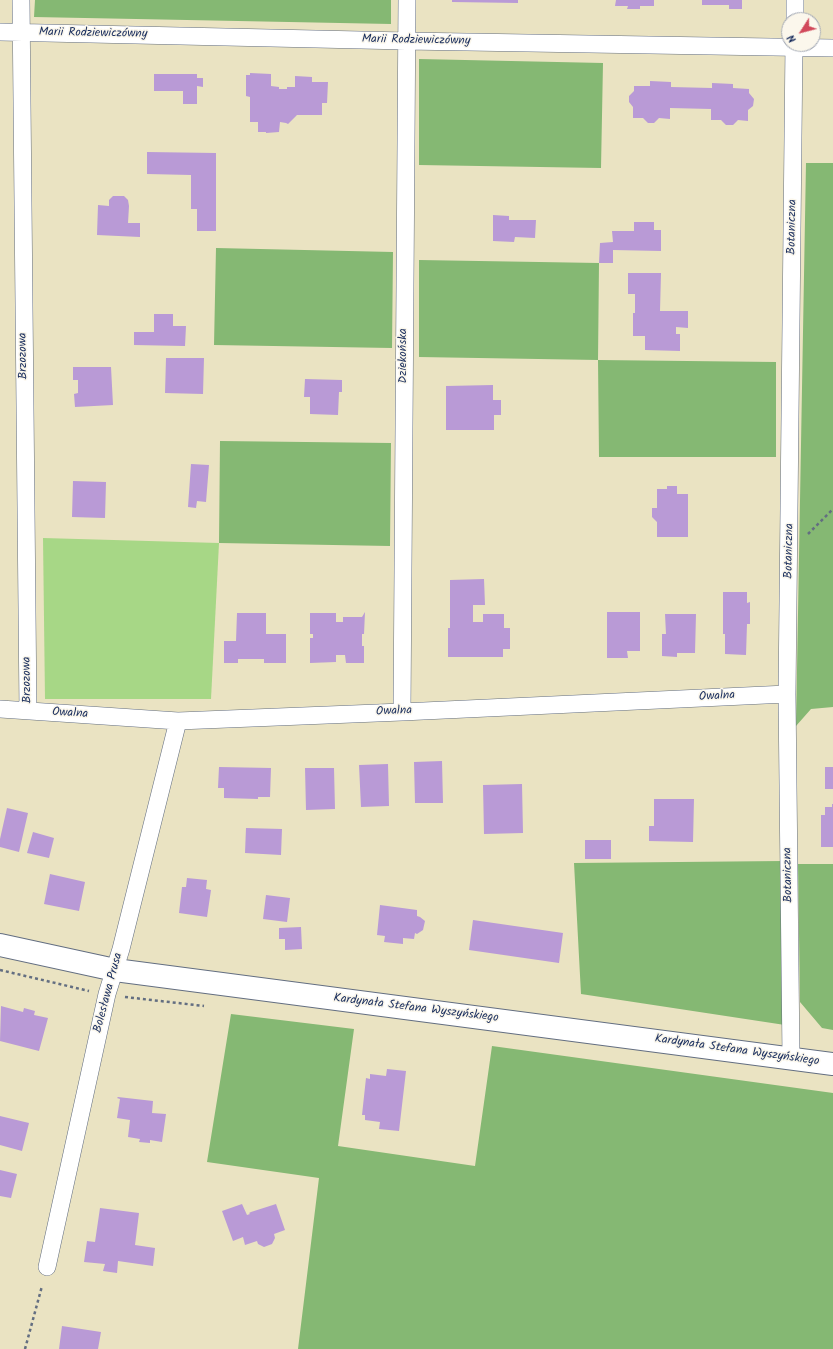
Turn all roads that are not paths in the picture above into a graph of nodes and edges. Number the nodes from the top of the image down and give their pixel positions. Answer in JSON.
{"nodes":[{"id":1,"x":21,"y":0,"type":"edge"},
{"id":2,"x":407,"y":0,"type":"edge"},
{"id":3,"x":795,"y":0,"type":"edge"},
{"id":4,"x":795,"y":12,"type":"edge"},
{"id":5,"x":0,"y":32,"type":"edge"},
{"id":6,"x":21,"y":32,"type":"junction"},
{"id":7,"x":406,"y":41,"type":"junction"},
{"id":8,"x":781,"y":46,"type":"edge"},
{"id":9,"x":821,"y":47,"type":"edge"},
{"id":10,"x":833,"y":48,"type":"edge"},
{"id":11,"x":794,"y":52,"type":"edge"},
{"id":12,"x":788,"y":694,"type":"junction"},
{"id":13,"x":0,"y":709,"type":"edge"},
{"id":14,"x":28,"y":712,"type":"junction"},
{"id":15,"x":402,"y":712,"type":"junction"},
{"id":16,"x":178,"y":721,"type":"junction"},
{"id":17,"x":0,"y":945,"type":"edge"},
{"id":18,"x":115,"y":970,"type":"junction"},
{"id":19,"x":791,"y":1058,"type":"junction"},
{"id":20,"x":833,"y":1064,"type":"edge"},
{"id":21,"x":47,"y":1267,"type":"road end"}],
"edges":[{"from":1,"to":6,"type":"street","name":"Brzozowa"},
{"from":2,"to":7,"type":"street","name":"Dziekońska"},
{"from":3,"to":4,"type":"street"},
{"from":5,"to":6,"type":"street","name":"Marii Rodziewiczówny"},
{"from":6,"to":7,"type":"street","name":"Marii Rodziewiczówny"},
{"from":6,"to":14,"type":"street","name":"Brzozowa"},
{"from":7,"to":8,"type":"street","name":"Marii Rodziewiczówny"},
{"from":7,"to":15,"type":"street","name":"Dziekońska"},
{"from":9,"to":10,"type":"street","name":"Marii Rodziewiczówny"},
{"from":11,"to":12,"type":"street","name":"Botaniczna"},
{"from":12,"to":15,"type":"street","name":"Owalna"},
{"from":12,"to":19,"type":"street","name":"Botaniczna"},
{"from":13,"to":14,"type":"street","name":"Owalna"},
{"from":14,"to":16,"type":"street","name":"Owalna"},
{"from":15,"to":16,"type":"street","name":"Owalna"},
{"from":16,"to":18,"type":"street","name":"Bolesława Prusa"},
{"from":17,"to":18,"type":"main road","name":"Kardynała Stefana Wyszyńskiego"},
{"from":18,"to":19,"type":"main road","name":"Kardynała Stefana Wyszyńskiego"},
{"from":18,"to":21,"type":"street","name":"Bolesława Prusa"},
{"from":19,"to":20,"type":"main road","name":"Kardynała Stefana Wyszyńskiego"}]}
